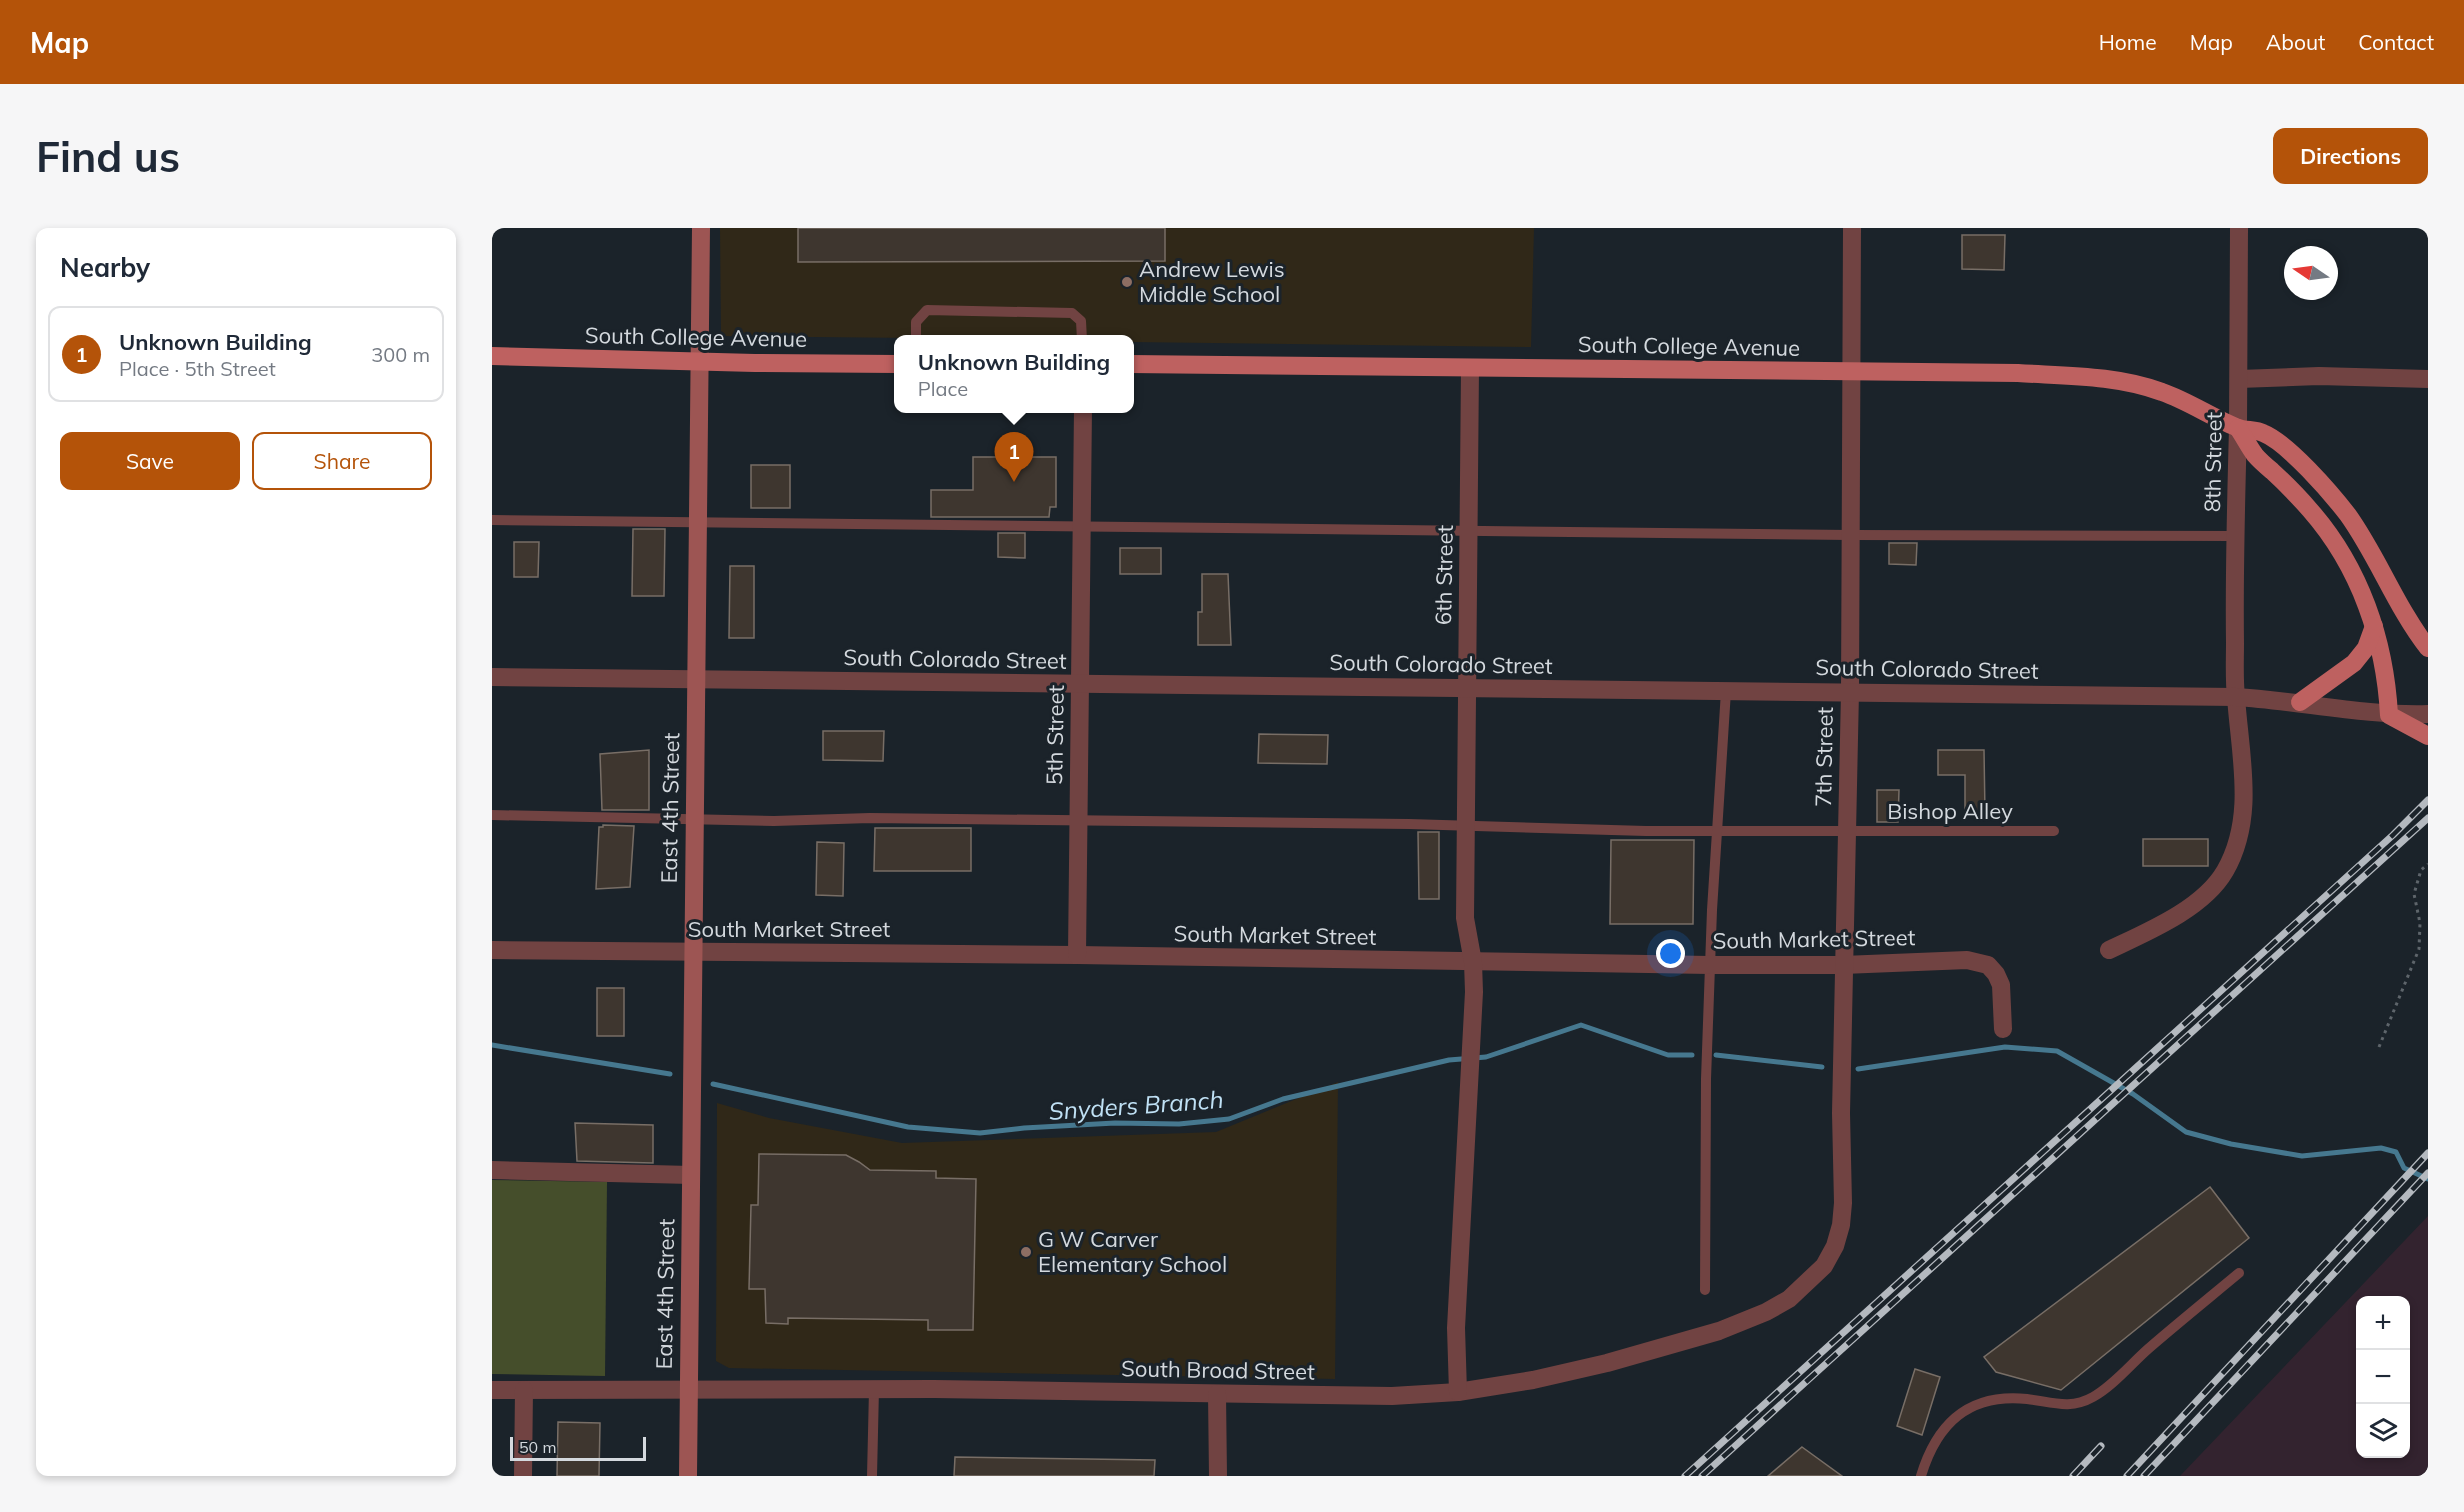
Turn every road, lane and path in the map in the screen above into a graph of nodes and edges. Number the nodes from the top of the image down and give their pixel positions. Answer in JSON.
{"nodes":[{"id":1,"x":700,"y":228,"type":"edge"},
{"id":2,"x":1852,"y":228,"type":"edge"},
{"id":3,"x":2239,"y":228,"type":"edge"},
{"id":4,"x":916,"y":335,"type":"edge"},
{"id":5,"x":1082,"y":335,"type":"edge"},
{"id":6,"x":492,"y":356,"type":"edge"},
{"id":7,"x":699,"y":362,"type":"junction"},
{"id":8,"x":894,"y":364,"type":"edge"},
{"id":9,"x":1134,"y":364,"type":"edge"},
{"id":10,"x":1470,"y":368,"type":"junction"},
{"id":11,"x":1852,"y":372,"type":"junction"},
{"id":12,"x":2239,"y":379,"type":"junction"},
{"id":13,"x":2428,"y":379,"type":"edge"},
{"id":14,"x":1083,"y":413,"type":"edge"},
{"id":15,"x":2238,"y":428,"type":"junction"},
{"id":16,"x":492,"y":520,"type":"edge"},
{"id":17,"x":698,"y":522,"type":"junction"},
{"id":18,"x":1082,"y":527,"type":"junction"},
{"id":19,"x":1468,"y":531,"type":"junction"},
{"id":20,"x":1851,"y":535,"type":"junction"},
{"id":21,"x":2235,"y":537,"type":"junction"},
{"id":22,"x":2374,"y":626,"type":"junction"},
{"id":23,"x":2428,"y":648,"type":"edge"},
{"id":24,"x":492,"y":677,"type":"edge"},
{"id":25,"x":695,"y":680,"type":"junction"},
{"id":26,"x":1080,"y":684,"type":"junction"},
{"id":27,"x":1467,"y":688,"type":"junction"},
{"id":28,"x":1726,"y":691,"type":"junction"},
{"id":29,"x":1850,"y":692,"type":"junction"},
{"id":30,"x":2236,"y":697,"type":"junction"},
{"id":31,"x":2300,"y":702,"type":"junction"},
{"id":32,"x":2428,"y":714,"type":"edge"},
{"id":33,"x":2389,"y":715,"type":"junction"},
{"id":34,"x":2428,"y":736,"type":"edge"},
{"id":35,"x":492,"y":815,"type":"edge"},
{"id":36,"x":694,"y":819,"type":"junction"},
{"id":37,"x":1078,"y":820,"type":"junction"},
{"id":38,"x":1466,"y":826,"type":"junction"},
{"id":39,"x":1717,"y":831,"type":"junction"},
{"id":40,"x":1846,"y":831,"type":"junction"},
{"id":41,"x":2054,"y":831,"type":"dead end"},
{"id":42,"x":2428,"y":864,"type":"edge"},
{"id":43,"x":492,"y":950,"type":"edge"},
{"id":44,"x":2109,"y":950,"type":"dead end"},
{"id":45,"x":693,"y":952,"type":"junction"},
{"id":46,"x":1077,"y":955,"type":"junction"},
{"id":47,"x":1473,"y":962,"type":"junction"},
{"id":48,"x":1710,"y":964,"type":"junction"},
{"id":49,"x":1843,"y":965,"type":"junction"},
{"id":50,"x":2003,"y":1029,"type":"dead end"},
{"id":51,"x":2379,"y":1047,"type":"dead end"},
{"id":52,"x":492,"y":1170,"type":"edge"},
{"id":53,"x":691,"y":1175,"type":"junction"},
{"id":54,"x":1842,"y":1179,"type":"joint"},
{"id":55,"x":2239,"y":1273,"type":"dead end"},
{"id":56,"x":1705,"y":1290,"type":"dead end"},
{"id":57,"x":688,"y":1389,"type":"junction"},
{"id":58,"x":874,"y":1389,"type":"junction"},
{"id":59,"x":492,"y":1390,"type":"edge"},
{"id":60,"x":524,"y":1390,"type":"junction"},
{"id":61,"x":1458,"y":1392,"type":"junction"},
{"id":62,"x":1217,"y":1394,"type":"junction"},
{"id":63,"x":523,"y":1476,"type":"edge"},
{"id":64,"x":688,"y":1476,"type":"edge"},
{"id":65,"x":872,"y":1476,"type":"edge"},
{"id":66,"x":1218,"y":1476,"type":"edge"},
{"id":67,"x":1921,"y":1476,"type":"edge"}],
"edges":[{"from":1,"to":7,"type":"main road","name":"East 4th Street"},
{"from":2,"to":11,"type":"street","name":"7th Street"},
{"from":3,"to":12,"type":"street","name":"8th Street"},
{"from":4,"to":5,"type":"lane"},
{"from":6,"to":7,"type":"main road","name":"South College Avenue"},
{"from":7,"to":8,"type":"main road","name":"South College Avenue"},
{"from":7,"to":17,"type":"main road","name":"East 4th Street"},
{"from":9,"to":10,"type":"main road","name":"South College Avenue"},
{"from":10,"to":11,"type":"main road","name":"South College Avenue"},
{"from":10,"to":19,"type":"street","name":"6th Street"},
{"from":11,"to":15,"type":"main road","name":"South College Avenue"},
{"from":11,"to":20,"type":"street","name":"7th Street"},
{"from":12,"to":13,"type":"street"},
{"from":12,"to":15,"type":"street","name":"8th Street"},
{"from":14,"to":18,"type":"street","name":"5th Street"},
{"from":15,"to":21,"type":"street","name":"8th Street"},
{"from":15,"to":22,"type":"main road"},
{"from":15,"to":23,"type":"main road","name":"South College Avenue"},
{"from":16,"to":17,"type":"lane"},
{"from":17,"to":18,"type":"lane"},
{"from":17,"to":25,"type":"main road","name":"East 4th Street"},
{"from":18,"to":19,"type":"lane"},
{"from":18,"to":26,"type":"street","name":"5th Street"},
{"from":19,"to":20,"type":"lane"},
{"from":19,"to":27,"type":"street","name":"6th Street"},
{"from":20,"to":21,"type":"lane"},
{"from":20,"to":29,"type":"street","name":"7th Street"},
{"from":21,"to":30,"type":"street","name":"8th Street"},
{"from":22,"to":31,"type":"main road"},
{"from":22,"to":33,"type":"main road"},
{"from":24,"to":25,"type":"street","name":"South Colorado Street"},
{"from":25,"to":26,"type":"street","name":"South Colorado Street"},
{"from":25,"to":36,"type":"main road","name":"East 4th Street"},
{"from":26,"to":27,"type":"street","name":"South Colorado Street"},
{"from":26,"to":37,"type":"street","name":"5th Street"},
{"from":27,"to":28,"type":"street","name":"South Colorado Street"},
{"from":27,"to":38,"type":"street","name":"6th Street"},
{"from":28,"to":29,"type":"street","name":"South Colorado Street"},
{"from":28,"to":39,"type":"lane"},
{"from":29,"to":30,"type":"street","name":"South Colorado Street"},
{"from":29,"to":40,"type":"street","name":"7th Street"},
{"from":30,"to":31,"type":"street","name":"South Colorado Street"},
{"from":30,"to":44,"type":"street","name":"8th Street"},
{"from":31,"to":33,"type":"street","name":"South Colorado Street"},
{"from":32,"to":33,"type":"street","name":"South Colorado Street"},
{"from":33,"to":34,"type":"main road","name":"South Colorado Street"},
{"from":35,"to":36,"type":"lane","name":"Bishop Alley"},
{"from":36,"to":37,"type":"lane","name":"Bishop Alley"},
{"from":36,"to":45,"type":"main road","name":"East 4th Street"},
{"from":37,"to":38,"type":"lane","name":"Bishop Alley"},
{"from":37,"to":46,"type":"street","name":"5th Street"},
{"from":38,"to":39,"type":"lane","name":"Bishop Alley"},
{"from":38,"to":47,"type":"street","name":"6th Street"},
{"from":39,"to":40,"type":"lane","name":"Bishop Alley"},
{"from":39,"to":48,"type":"lane"},
{"from":40,"to":41,"type":"lane","name":"Bishop Alley"},
{"from":40,"to":49,"type":"street","name":"7th Street"},
{"from":42,"to":51,"type":"path"},
{"from":43,"to":45,"type":"street","name":"South Market Street"},
{"from":45,"to":46,"type":"street","name":"South Market Street"},
{"from":45,"to":53,"type":"main road","name":"East 4th Street"},
{"from":46,"to":47,"type":"street","name":"South Market Street"},
{"from":47,"to":48,"type":"street","name":"South Market Street"},
{"from":47,"to":61,"type":"street","name":"6th Street"},
{"from":48,"to":49,"type":"street","name":"South Market Street"},
{"from":48,"to":56,"type":"lane"},
{"from":49,"to":50,"type":"street","name":"South Market Street"},
{"from":49,"to":54,"type":"street","name":"7th Street"},
{"from":52,"to":53,"type":"street"},
{"from":53,"to":57,"type":"main road","name":"East 4th Street"},
{"from":54,"to":61,"type":"street","name":"South Broad Street"},
{"from":55,"to":67,"type":"lane"},
{"from":57,"to":58,"type":"street","name":"South Broad Street"},
{"from":57,"to":60,"type":"street","name":"South Broad Street"},
{"from":57,"to":64,"type":"main road","name":"East 4th Street"},
{"from":58,"to":62,"type":"street","name":"South Broad Street"},
{"from":58,"to":65,"type":"lane"},
{"from":59,"to":60,"type":"street","name":"South Broad Street"},
{"from":60,"to":63,"type":"street"},
{"from":61,"to":62,"type":"street","name":"South Broad Street"},
{"from":62,"to":66,"type":"street"}]}
